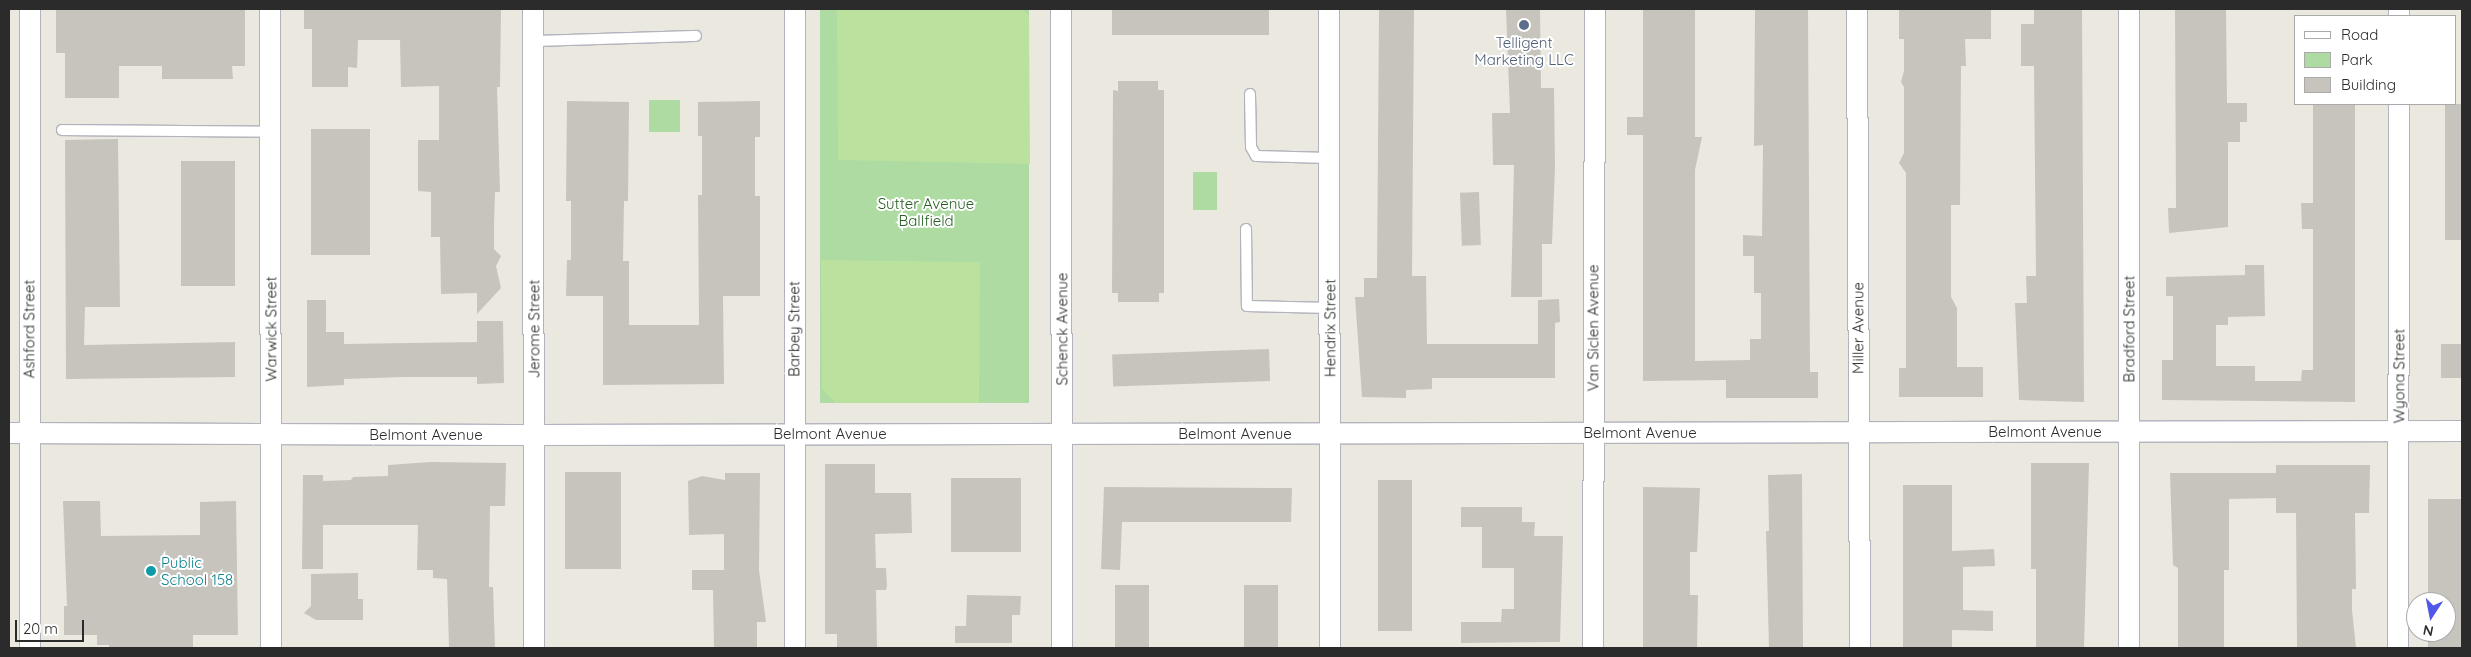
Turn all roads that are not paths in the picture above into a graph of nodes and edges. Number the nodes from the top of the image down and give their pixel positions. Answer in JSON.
{"nodes":[{"id":1,"x":30,"y":9,"type":"edge"},
{"id":2,"x":270,"y":9,"type":"edge"},
{"id":3,"x":533,"y":9,"type":"edge"},
{"id":4,"x":795,"y":9,"type":"edge"},
{"id":5,"x":1061,"y":9,"type":"edge"},
{"id":6,"x":1329,"y":9,"type":"edge"},
{"id":7,"x":1595,"y":9,"type":"edge"},
{"id":8,"x":1857,"y":9,"type":"edge"},
{"id":9,"x":2129,"y":9,"type":"edge"},
{"id":10,"x":696,"y":36,"type":"dead end"},
{"id":11,"x":533,"y":40,"type":"junction"},
{"id":12,"x":1250,"y":94,"type":"dead end"},
{"id":13,"x":2399,"y":105,"type":"edge"},
{"id":14,"x":62,"y":130,"type":"dead end"},
{"id":15,"x":271,"y":132,"type":"junction"},
{"id":16,"x":1329,"y":158,"type":"junction"},
{"id":17,"x":1246,"y":229,"type":"dead end"},
{"id":18,"x":1330,"y":308,"type":"junction"},
{"id":19,"x":2399,"y":430,"type":"junction"},
{"id":20,"x":2462,"y":431,"type":"edge"},
{"id":21,"x":1859,"y":432,"type":"junction"},
{"id":22,"x":2129,"y":432,"type":"junction"},
{"id":23,"x":9,"y":433,"type":"edge"},
{"id":24,"x":29,"y":433,"type":"junction"},
{"id":25,"x":1593,"y":433,"type":"junction"},
{"id":26,"x":271,"y":434,"type":"junction"},
{"id":27,"x":794,"y":434,"type":"junction"},
{"id":28,"x":1063,"y":434,"type":"junction"},
{"id":29,"x":1330,"y":434,"type":"junction"},
{"id":30,"x":534,"y":436,"type":"junction"},
{"id":31,"x":30,"y":648,"type":"edge"},
{"id":32,"x":271,"y":648,"type":"edge"},
{"id":33,"x":534,"y":648,"type":"edge"},
{"id":34,"x":794,"y":648,"type":"edge"},
{"id":35,"x":1062,"y":648,"type":"edge"},
{"id":36,"x":1330,"y":648,"type":"edge"},
{"id":37,"x":1593,"y":648,"type":"edge"},
{"id":38,"x":1860,"y":648,"type":"edge"},
{"id":39,"x":2129,"y":648,"type":"edge"},
{"id":40,"x":2398,"y":648,"type":"edge"}],
"edges":[{"from":1,"to":24,"type":"street","name":"Ashford Street"},
{"from":2,"to":15,"type":"street","name":"Warwick Street"},
{"from":3,"to":11,"type":"street","name":"Jerome Street"},
{"from":4,"to":27,"type":"street","name":"Barbey Street"},
{"from":5,"to":28,"type":"street","name":"Schenck Avenue"},
{"from":6,"to":16,"type":"street","name":"Hendrix Street"},
{"from":7,"to":25,"type":"street","name":"Van Siclen Avenue"},
{"from":8,"to":21,"type":"street","name":"Miller Avenue"},
{"from":9,"to":22,"type":"street","name":"Bradford Street"},
{"from":10,"to":11,"type":"lane"},
{"from":11,"to":30,"type":"street","name":"Jerome Street"},
{"from":12,"to":16,"type":"lane"},
{"from":13,"to":19,"type":"street","name":"Wyona Street"},
{"from":14,"to":15,"type":"lane"},
{"from":15,"to":26,"type":"street","name":"Warwick Street"},
{"from":16,"to":18,"type":"street","name":"Hendrix Street"},
{"from":17,"to":18,"type":"lane"},
{"from":18,"to":29,"type":"street","name":"Hendrix Street"},
{"from":19,"to":20,"type":"street","name":"Belmont Avenue"},
{"from":19,"to":22,"type":"street","name":"Belmont Avenue"},
{"from":19,"to":40,"type":"street","name":"Wyona Street"},
{"from":21,"to":22,"type":"street","name":"Belmont Avenue"},
{"from":21,"to":25,"type":"street","name":"Belmont Avenue"},
{"from":21,"to":38,"type":"street","name":"Miller Avenue"},
{"from":22,"to":39,"type":"street","name":"Bradford Street"},
{"from":23,"to":24,"type":"street","name":"Belmont Avenue"},
{"from":24,"to":26,"type":"street","name":"Belmont Avenue"},
{"from":24,"to":31,"type":"street","name":"Ashford Street"},
{"from":25,"to":29,"type":"street","name":"Belmont Avenue"},
{"from":25,"to":37,"type":"street","name":"Van Siclen Avenue"},
{"from":26,"to":30,"type":"street","name":"Belmont Avenue"},
{"from":26,"to":32,"type":"street","name":"Warwick Street"},
{"from":27,"to":28,"type":"street","name":"Belmont Avenue"},
{"from":27,"to":30,"type":"street","name":"Belmont Avenue"},
{"from":27,"to":34,"type":"street","name":"Barbey Street"},
{"from":28,"to":29,"type":"street","name":"Belmont Avenue"},
{"from":28,"to":35,"type":"street","name":"Schenck Avenue"},
{"from":29,"to":36,"type":"street","name":"Hendrix Street"},
{"from":30,"to":33,"type":"street","name":"Jerome Street"}]}
